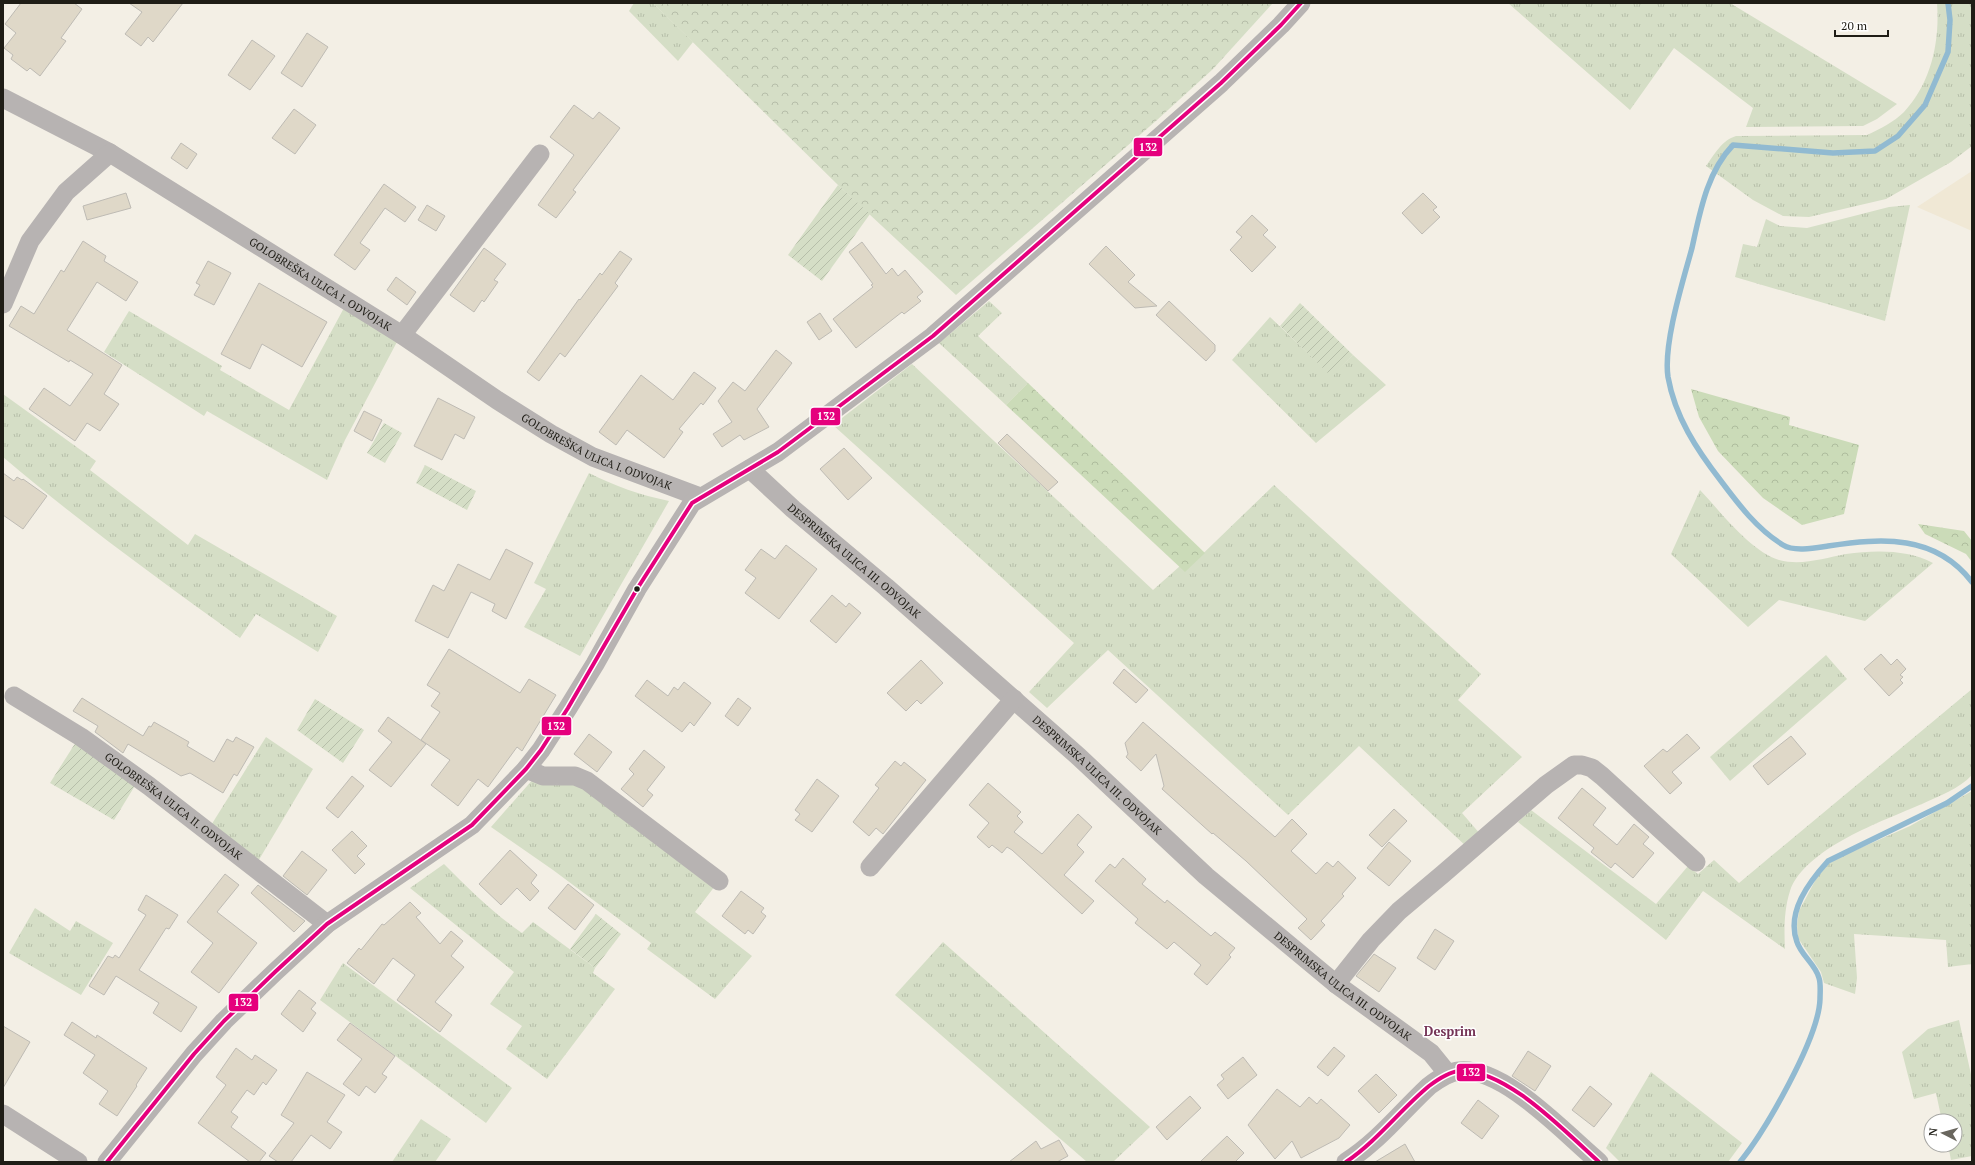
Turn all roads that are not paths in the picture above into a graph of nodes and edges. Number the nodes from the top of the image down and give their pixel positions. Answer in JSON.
{"nodes":[{"id":1,"x":1301,"y":3,"type":"edge"},
{"id":2,"x":3,"y":98,"type":"edge"},
{"id":3,"x":110,"y":153,"type":"junction"},
{"id":4,"x":540,"y":154,"type":"dead end"},
{"id":5,"x":3,"y":304,"type":"edge"},
{"id":6,"x":402,"y":335,"type":"junction"},
{"id":7,"x":750,"y":469,"type":"junction"},
{"id":8,"x":700,"y":497,"type":"junction"},
{"id":9,"x":14,"y":696,"type":"dead end"},
{"id":10,"x":1014,"y":699,"type":"junction"},
{"id":11,"x":526,"y":769,"type":"junction"},
{"id":12,"x":1696,"y":862,"type":"dead end"},
{"id":13,"x":870,"y":867,"type":"dead end"},
{"id":14,"x":719,"y":881,"type":"dead end"},
{"id":15,"x":327,"y":924,"type":"junction"},
{"id":16,"x":1336,"y":984,"type":"junction"},
{"id":17,"x":1448,"y":1074,"type":"junction"},
{"id":18,"x":3,"y":1114,"type":"edge"},
{"id":19,"x":78,"y":1162,"type":"edge"},
{"id":20,"x":107,"y":1162,"type":"edge"},
{"id":21,"x":1346,"y":1162,"type":"edge"},
{"id":22,"x":1599,"y":1162,"type":"edge"}],
"edges":[{"from":1,"to":7,"type":"street"},
{"from":2,"to":3,"type":"street","name":"GOLOBREŠKA ULICA I. ODVOJAK"},
{"from":3,"to":5,"type":"street"},
{"from":3,"to":6,"type":"street","name":"GOLOBREŠKA ULICA I. ODVOJAK"},
{"from":4,"to":6,"type":"street"},
{"from":6,"to":8,"type":"street","name":"GOLOBREŠKA ULICA I. ODVOJAK"},
{"from":7,"to":8,"type":"street"},
{"from":7,"to":10,"type":"street","name":"DESPRIMSKA ULICA III. ODVOJAK"},
{"from":8,"to":11,"type":"street"},
{"from":9,"to":15,"type":"street","name":"GOLOBREŠKA ULICA II. ODVOJAK"},
{"from":10,"to":13,"type":"street"},
{"from":10,"to":16,"type":"street","name":"DESPRIMSKA ULICA III. ODVOJAK"},
{"from":11,"to":14,"type":"street"},
{"from":11,"to":15,"type":"street"},
{"from":12,"to":16,"type":"street"},
{"from":15,"to":20,"type":"street"},
{"from":16,"to":17,"type":"street","name":"DESPRIMSKA ULICA III. ODVOJAK"},
{"from":17,"to":21,"type":"street"},
{"from":17,"to":22,"type":"street"},
{"from":18,"to":19,"type":"street"}]}
